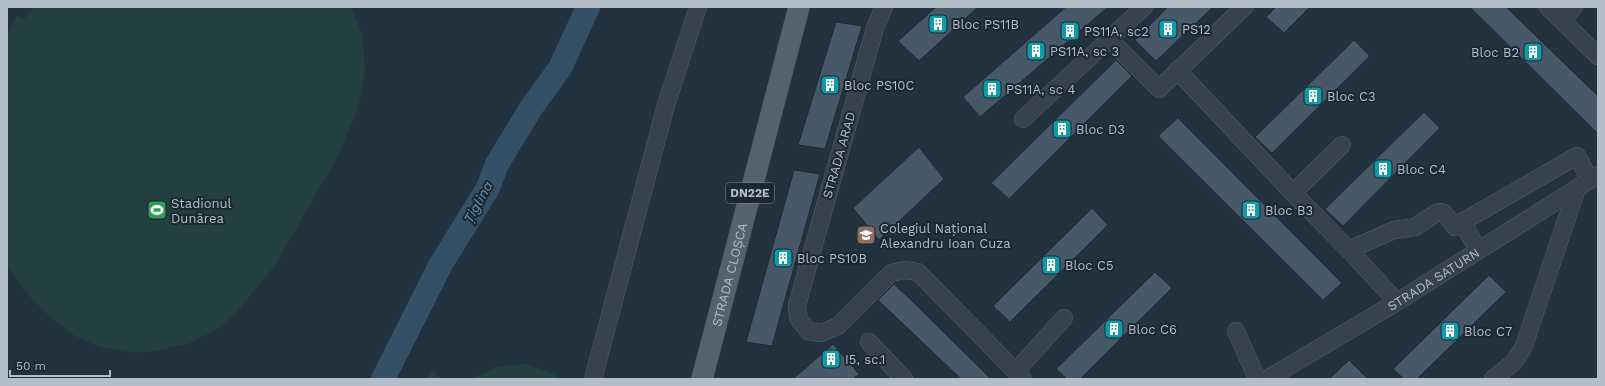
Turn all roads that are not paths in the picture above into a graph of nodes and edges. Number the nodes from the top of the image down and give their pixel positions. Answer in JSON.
{"nodes":[{"id":1,"x":698,"y":7,"type":"edge"},
{"id":2,"x":799,"y":7,"type":"edge"},
{"id":3,"x":884,"y":7,"type":"edge"},
{"id":4,"x":1144,"y":7,"type":"edge"},
{"id":5,"x":1244,"y":7,"type":"edge"},
{"id":6,"x":1548,"y":7,"type":"edge"},
{"id":7,"x":1574,"y":7,"type":"edge"},
{"id":8,"x":1562,"y":20,"type":"junction"},
{"id":9,"x":1110,"y":39,"type":"junction"},
{"id":10,"x":1598,"y":56,"type":"edge"},
{"id":11,"x":1176,"y":70,"type":"junction"},
{"id":12,"x":1023,"y":119,"type":"dead end"},
{"id":13,"x":1342,"y":145,"type":"dead end"},
{"id":14,"x":1588,"y":181,"type":"edge"},
{"id":15,"x":1293,"y":193,"type":"junction"},
{"id":16,"x":1462,"y":222,"type":"junction"},
{"id":17,"x":1349,"y":250,"type":"junction"},
{"id":18,"x":1478,"y":250,"type":"junction"},
{"id":19,"x":1397,"y":302,"type":"junction"},
{"id":20,"x":1064,"y":318,"type":"dead end"},
{"id":21,"x":1236,"y":331,"type":"dead end"},
{"id":22,"x":869,"y":342,"type":"dead end"},
{"id":23,"x":1020,"y":375,"type":"edge"},
{"id":24,"x":593,"y":379,"type":"edge"},
{"id":25,"x":702,"y":379,"type":"edge"},
{"id":26,"x":904,"y":379,"type":"edge"},
{"id":27,"x":1257,"y":379,"type":"edge"},
{"id":28,"x":1267,"y":379,"type":"edge"},
{"id":29,"x":1493,"y":379,"type":"edge"}],
"edges":[{"from":1,"to":24,"type":"street"},
{"from":2,"to":25,"type":"main road","name":"STRADA CLOȘCA","number":"DN22E"},
{"from":3,"to":23,"type":"street","name":"STRADA ARAD"},
{"from":4,"to":9,"type":"street"},
{"from":5,"to":11,"type":"street"},
{"from":6,"to":8,"type":"street"},
{"from":7,"to":8,"type":"street"},
{"from":8,"to":10,"type":"street"},
{"from":9,"to":11,"type":"street"},
{"from":9,"to":12,"type":"street"},
{"from":11,"to":15,"type":"street"},
{"from":13,"to":15,"type":"street"},
{"from":14,"to":16,"type":"street"},
{"from":14,"to":18,"type":"street","name":"STRADA SATURN"},
{"from":14,"to":29,"type":"street"},
{"from":15,"to":17,"type":"street"},
{"from":16,"to":17,"type":"street"},
{"from":16,"to":18,"type":"street"},
{"from":17,"to":19,"type":"street"},
{"from":18,"to":19,"type":"street","name":"STRADA SATURN"},
{"from":19,"to":28,"type":"street","name":"STRADA SATURN"},
{"from":20,"to":23,"type":"street"},
{"from":21,"to":27,"type":"street"},
{"from":22,"to":26,"type":"street"}]}
